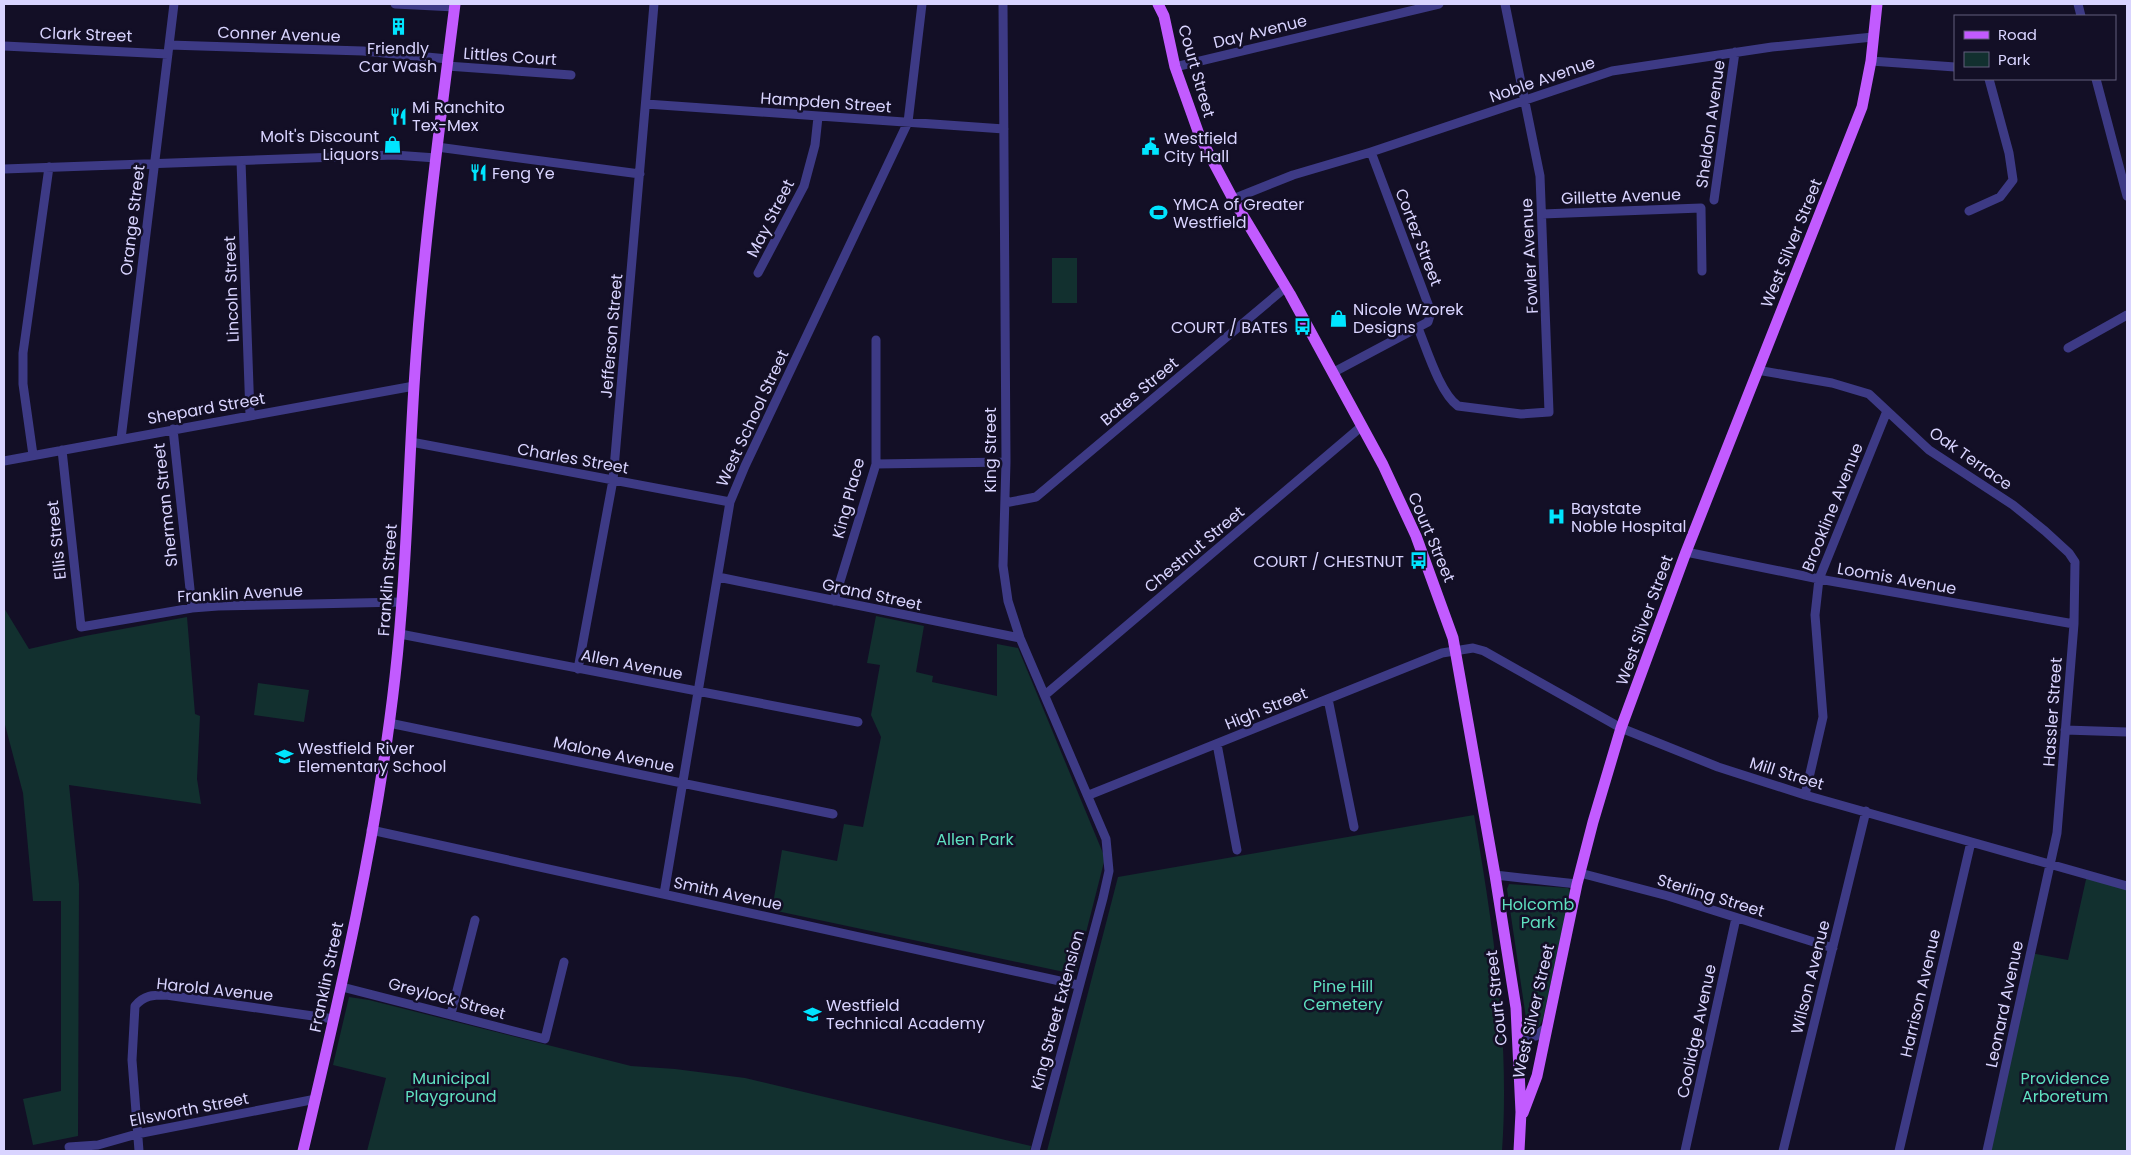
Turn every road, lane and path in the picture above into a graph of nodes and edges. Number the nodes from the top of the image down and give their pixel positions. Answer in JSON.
{"nodes":[{"id":1,"x":174,"y":4,"type":"edge"},
{"id":2,"x":395,"y":4,"type":"edge"},
{"id":3,"x":654,"y":4,"type":"edge"},
{"id":4,"x":922,"y":4,"type":"edge"},
{"id":5,"x":1004,"y":4,"type":"edge"},
{"id":6,"x":1158,"y":4,"type":"edge"},
{"id":7,"x":1165,"y":4,"type":"edge"},
{"id":8,"x":1439,"y":4,"type":"edge"},
{"id":9,"x":1505,"y":4,"type":"edge"},
{"id":10,"x":1877,"y":4,"type":"edge"},
{"id":11,"x":455,"y":5,"type":"edge"},
{"id":12,"x":1164,"y":16,"type":"junction"},
{"id":13,"x":1873,"y":37,"type":"junction"},
{"id":14,"x":4,"y":46,"type":"edge"},
{"id":15,"x":168,"y":50,"type":"junction"},
{"id":16,"x":1735,"y":52,"type":"junction"},
{"id":17,"x":1871,"y":61,"type":"junction"},
{"id":18,"x":448,"y":62,"type":"junction"},
{"id":19,"x":1175,"y":67,"type":"junction"},
{"id":20,"x":1954,"y":67,"type":"edge"},
{"id":21,"x":571,"y":75,"type":"dead end"},
{"id":22,"x":1989,"y":80,"type":"edge"},
{"id":23,"x":2096,"y":80,"type":"edge"},
{"id":24,"x":1525,"y":100,"type":"junction"},
{"id":25,"x":646,"y":104,"type":"junction"},
{"id":26,"x":818,"y":117,"type":"junction"},
{"id":27,"x":908,"y":122,"type":"junction"},
{"id":28,"x":1004,"y":128,"type":"junction"},
{"id":29,"x":437,"y":152,"type":"junction"},
{"id":30,"x":1371,"y":152,"type":"junction"},
{"id":31,"x":241,"y":161,"type":"junction"},
{"id":32,"x":154,"y":163,"type":"junction"},
{"id":33,"x":49,"y":167,"type":"junction"},
{"id":34,"x":4,"y":169,"type":"edge"},
{"id":35,"x":640,"y":174,"type":"junction"},
{"id":36,"x":2127,"y":196,"type":"edge"},
{"id":37,"x":1232,"y":199,"type":"junction"},
{"id":38,"x":1714,"y":200,"type":"dead end"},
{"id":39,"x":1701,"y":208,"type":"joint"},
{"id":40,"x":1969,"y":211,"type":"dead end"},
{"id":41,"x":1542,"y":214,"type":"junction"},
{"id":42,"x":1702,"y":271,"type":"dead end"},
{"id":43,"x":758,"y":273,"type":"dead end"},
{"id":44,"x":1286,"y":287,"type":"junction"},
{"id":45,"x":2127,"y":315,"type":"edge"},
{"id":46,"x":1418,"y":328,"type":"junction"},
{"id":47,"x":876,"y":340,"type":"dead end"},
{"id":48,"x":2068,"y":348,"type":"dead end"},
{"id":49,"x":1757,"y":370,"type":"junction"},
{"id":50,"x":1334,"y":372,"type":"junction"},
{"id":51,"x":414,"y":386,"type":"junction"},
{"id":52,"x":1887,"y":411,"type":"junction"},
{"id":53,"x":250,"y":415,"type":"junction"},
{"id":54,"x":1362,"y":426,"type":"junction"},
{"id":55,"x":173,"y":429,"type":"junction"},
{"id":56,"x":121,"y":439,"type":"junction"},
{"id":57,"x":411,"y":442,"type":"junction"},
{"id":58,"x":62,"y":450,"type":"junction"},
{"id":59,"x":33,"y":455,"type":"junction"},
{"id":60,"x":4,"y":461,"type":"edge"},
{"id":61,"x":1006,"y":462,"type":"junction"},
{"id":62,"x":876,"y":464,"type":"junction"},
{"id":63,"x":613,"y":480,"type":"junction"},
{"id":64,"x":730,"y":502,"type":"junction"},
{"id":65,"x":1005,"y":503,"type":"junction"},
{"id":66,"x":1686,"y":552,"type":"junction"},
{"id":67,"x":2075,"y":562,"type":"joint"},
{"id":68,"x":718,"y":577,"type":"junction"},
{"id":69,"x":1819,"y":579,"type":"junction"},
{"id":70,"x":834,"y":601,"type":"junction"},
{"id":71,"x":402,"y":602,"type":"junction"},
{"id":72,"x":192,"y":608,"type":"junction"},
{"id":73,"x":2074,"y":624,"type":"junction"},
{"id":74,"x":81,"y":627,"type":"joint"},
{"id":75,"x":400,"y":634,"type":"junction"},
{"id":76,"x":1020,"y":638,"type":"junction"},
{"id":77,"x":1456,"y":650,"type":"junction"},
{"id":78,"x":578,"y":669,"type":"junction"},
{"id":79,"x":698,"y":692,"type":"junction"},
{"id":80,"x":1045,"y":695,"type":"junction"},
{"id":81,"x":1328,"y":699,"type":"junction"},
{"id":82,"x":858,"y":722,"type":"dead end"},
{"id":83,"x":389,"y":723,"type":"junction"},
{"id":84,"x":1621,"y":728,"type":"junction"},
{"id":85,"x":2065,"y":730,"type":"junction"},
{"id":86,"x":2127,"y":732,"type":"edge"},
{"id":87,"x":1217,"y":744,"type":"junction"},
{"id":88,"x":682,"y":783,"type":"junction"},
{"id":89,"x":1804,"y":795,"type":"junction"},
{"id":90,"x":1089,"y":796,"type":"junction"},
{"id":91,"x":1866,"y":811,"type":"junction"},
{"id":92,"x":833,"y":814,"type":"dead end"},
{"id":93,"x":1354,"y":827,"type":"dead end"},
{"id":94,"x":372,"y":830,"type":"junction"},
{"id":95,"x":1971,"y":842,"type":"junction"},
{"id":96,"x":1237,"y":850,"type":"dead end"},
{"id":97,"x":2051,"y":864,"type":"junction"},
{"id":98,"x":1495,"y":875,"type":"junction"},
{"id":99,"x":1108,"y":877,"type":"joint"},
{"id":100,"x":1579,"y":879,"type":"junction"},
{"id":101,"x":2127,"y":886,"type":"edge"},
{"id":102,"x":664,"y":894,"type":"junction"},
{"id":103,"x":1736,"y":918,"type":"junction"},
{"id":104,"x":475,"y":920,"type":"dead end"},
{"id":105,"x":1833,"y":948,"type":"junction"},
{"id":106,"x":564,"y":962,"type":"dead end"},
{"id":107,"x":1078,"y":984,"type":"junction"},
{"id":108,"x":342,"y":987,"type":"junction"},
{"id":109,"x":451,"y":1014,"type":"junction"},
{"id":110,"x":334,"y":1019,"type":"junction"},
{"id":111,"x":1548,"y":1026,"type":"junction"},
{"id":112,"x":1517,"y":1038,"type":"junction"},
{"id":113,"x":316,"y":1099,"type":"junction"},
{"id":114,"x":1521,"y":1118,"type":"junction"},
{"id":115,"x":137,"y":1134,"type":"junction"},
{"id":116,"x":69,"y":1146,"type":"dead end"},
{"id":117,"x":139,"y":1151,"type":"edge"},
{"id":118,"x":303,"y":1151,"type":"edge"},
{"id":119,"x":1035,"y":1151,"type":"edge"},
{"id":120,"x":1519,"y":1151,"type":"edge"},
{"id":121,"x":1685,"y":1151,"type":"edge"},
{"id":122,"x":1783,"y":1151,"type":"edge"},
{"id":123,"x":1900,"y":1151,"type":"edge"},
{"id":124,"x":1987,"y":1151,"type":"edge"}],
"edges":[{"from":1,"to":15,"type":"street","name":"Orange Street"},
{"from":2,"to":11,"type":"street"},
{"from":3,"to":25,"type":"street","name":"Jefferson Street"},
{"from":4,"to":27,"type":"street","name":"West School Street"},
{"from":5,"to":28,"type":"street","name":"King Street"},
{"from":6,"to":12,"type":"main road","name":"Court Street"},
{"from":7,"to":12,"type":"main road","name":"Court Street"},
{"from":8,"to":19,"type":"street","name":"Day Avenue"},
{"from":9,"to":24,"type":"street","name":"Fowler Avenue"},
{"from":10,"to":13,"type":"main road","name":"West Silver Street"},
{"from":11,"to":18,"type":"main road","name":"Franklin Street"},
{"from":12,"to":19,"type":"main road","name":"Court Street"},
{"from":13,"to":16,"type":"street","name":"Noble Avenue"},
{"from":13,"to":17,"type":"main road","name":"West Silver Street"},
{"from":14,"to":15,"type":"street","name":"Clark Street"},
{"from":15,"to":18,"type":"street","name":"Conner Avenue"},
{"from":15,"to":32,"type":"street","name":"Orange Street"},
{"from":16,"to":24,"type":"street","name":"Noble Avenue"},
{"from":16,"to":38,"type":"street","name":"Sheldon Avenue"},
{"from":17,"to":20,"type":"street"},
{"from":17,"to":49,"type":"main road","name":"West Silver Street"},
{"from":18,"to":21,"type":"street","name":"Littles Court"},
{"from":18,"to":29,"type":"main road","name":"Franklin Street"},
{"from":19,"to":37,"type":"main road","name":"Court Street"},
{"from":22,"to":40,"type":"street"},
{"from":23,"to":36,"type":"street"},
{"from":24,"to":30,"type":"street","name":"Noble Avenue"},
{"from":24,"to":41,"type":"street","name":"Fowler Avenue"},
{"from":25,"to":26,"type":"street","name":"Hampden Street"},
{"from":25,"to":35,"type":"street","name":"Jefferson Street"},
{"from":26,"to":27,"type":"street","name":"Hampden Street"},
{"from":26,"to":43,"type":"street","name":"May Street"},
{"from":27,"to":28,"type":"street","name":"Hampden Street"},
{"from":27,"to":64,"type":"street","name":"West School Street"},
{"from":28,"to":61,"type":"street","name":"King Street"},
{"from":29,"to":31,"type":"street"},
{"from":29,"to":35,"type":"street"},
{"from":29,"to":51,"type":"main road","name":"Franklin Street"},
{"from":30,"to":37,"type":"street","name":"Noble Avenue"},
{"from":30,"to":46,"type":"street","name":"Cortez Street"},
{"from":31,"to":32,"type":"street"},
{"from":31,"to":53,"type":"street","name":"Lincoln Street"},
{"from":32,"to":33,"type":"street"},
{"from":32,"to":56,"type":"street","name":"Orange Street"},
{"from":33,"to":34,"type":"street"},
{"from":33,"to":59,"type":"street"},
{"from":35,"to":63,"type":"street","name":"Jefferson Street"},
{"from":37,"to":44,"type":"main road","name":"Court Street"},
{"from":39,"to":41,"type":"street","name":"Gillette Avenue"},
{"from":39,"to":42,"type":"street","name":"Sheldon Avenue"},
{"from":41,"to":46,"type":"street","name":"Fowler Avenue"},
{"from":44,"to":50,"type":"main road","name":"Court Street"},
{"from":44,"to":65,"type":"street","name":"Bates Street"},
{"from":45,"to":48,"type":"street"},
{"from":46,"to":50,"type":"street"},
{"from":47,"to":62,"type":"street","name":"King Place"},
{"from":49,"to":52,"type":"street","name":"Oak Terrace"},
{"from":49,"to":66,"type":"main road","name":"West Silver Street"},
{"from":50,"to":54,"type":"main road","name":"Court Street"},
{"from":51,"to":53,"type":"street","name":"Shepard Street"},
{"from":51,"to":57,"type":"main road","name":"Franklin Street"},
{"from":52,"to":67,"type":"street","name":"Oak Terrace"},
{"from":52,"to":69,"type":"street","name":"Brookline Avenue"},
{"from":53,"to":55,"type":"street","name":"Shepard Street"},
{"from":54,"to":77,"type":"main road","name":"Court Street"},
{"from":54,"to":80,"type":"street","name":"Chestnut Street"},
{"from":55,"to":56,"type":"street","name":"Shepard Street"},
{"from":55,"to":72,"type":"street","name":"Sherman Street"},
{"from":56,"to":58,"type":"street","name":"Shepard Street"},
{"from":57,"to":63,"type":"street","name":"Charles Street"},
{"from":57,"to":71,"type":"main road","name":"Franklin Street"},
{"from":58,"to":59,"type":"street","name":"Shepard Street"},
{"from":58,"to":74,"type":"street","name":"Ellis Street"},
{"from":59,"to":60,"type":"street","name":"Shepard Street"},
{"from":61,"to":62,"type":"street"},
{"from":61,"to":65,"type":"street","name":"King Street"},
{"from":62,"to":70,"type":"street","name":"King Place"},
{"from":63,"to":64,"type":"street","name":"Charles Street"},
{"from":63,"to":78,"type":"street","name":"Jefferson Street"},
{"from":64,"to":68,"type":"street","name":"West School Street"},
{"from":65,"to":76,"type":"street","name":"King Street"},
{"from":66,"to":69,"type":"street","name":"Loomis Avenue"},
{"from":66,"to":84,"type":"main road","name":"West Silver Street"},
{"from":67,"to":73,"type":"street","name":"Hassler Street"},
{"from":68,"to":70,"type":"street","name":"Grand Street"},
{"from":68,"to":79,"type":"street","name":"West School Street"},
{"from":69,"to":73,"type":"street","name":"Loomis Avenue"},
{"from":69,"to":89,"type":"street","name":"Brookline Avenue"},
{"from":70,"to":76,"type":"street","name":"Grand Street"},
{"from":71,"to":72,"type":"street","name":"Franklin Avenue"},
{"from":71,"to":75,"type":"main road","name":"Franklin Street"},
{"from":72,"to":74,"type":"street","name":"Franklin Avenue"},
{"from":73,"to":85,"type":"street","name":"Hassler Street"},
{"from":75,"to":78,"type":"street","name":"Allen Avenue"},
{"from":75,"to":83,"type":"main road","name":"Franklin Street"},
{"from":76,"to":80,"type":"street","name":"King Street"},
{"from":77,"to":81,"type":"street","name":"High Street"},
{"from":77,"to":84,"type":"street","name":"Mill Street"},
{"from":77,"to":98,"type":"main road","name":"Court Street"},
{"from":78,"to":79,"type":"street","name":"Allen Avenue"},
{"from":79,"to":82,"type":"street","name":"Allen Avenue"},
{"from":79,"to":88,"type":"street","name":"West School Street"},
{"from":80,"to":90,"type":"street","name":"King Street"},
{"from":81,"to":87,"type":"street","name":"High Street"},
{"from":81,"to":93,"type":"street"},
{"from":83,"to":88,"type":"street","name":"Malone Avenue"},
{"from":83,"to":94,"type":"main road","name":"Franklin Street"},
{"from":84,"to":89,"type":"street","name":"Mill Street"},
{"from":84,"to":100,"type":"main road","name":"West Silver Street"},
{"from":85,"to":86,"type":"street"},
{"from":85,"to":97,"type":"street","name":"Hassler Street"},
{"from":87,"to":90,"type":"street","name":"High Street"},
{"from":87,"to":96,"type":"street"},
{"from":88,"to":92,"type":"street","name":"Malone Avenue"},
{"from":88,"to":102,"type":"street","name":"West School Street"},
{"from":89,"to":91,"type":"street","name":"Mill Street"},
{"from":90,"to":99,"type":"street","name":"King Street"},
{"from":91,"to":95,"type":"street","name":"Mill Street"},
{"from":91,"to":105,"type":"street","name":"Wilson Avenue"},
{"from":94,"to":102,"type":"street","name":"Smith Avenue"},
{"from":94,"to":108,"type":"main road","name":"Franklin Street"},
{"from":95,"to":97,"type":"street","name":"Mill Street"},
{"from":95,"to":123,"type":"street","name":"Harrison Avenue"},
{"from":97,"to":101,"type":"street","name":"Mill Street"},
{"from":97,"to":124,"type":"street","name":"Leonard Avenue"},
{"from":98,"to":100,"type":"street","name":"Sterling Street"},
{"from":98,"to":112,"type":"main road","name":"Court Street"},
{"from":99,"to":107,"type":"street","name":"King Street Extension"},
{"from":100,"to":103,"type":"street","name":"Sterling Street"},
{"from":100,"to":111,"type":"main road","name":"West Silver Street"},
{"from":102,"to":107,"type":"street","name":"Smith Avenue"},
{"from":103,"to":105,"type":"street","name":"Sterling Street"},
{"from":103,"to":121,"type":"street","name":"Coolidge Avenue"},
{"from":104,"to":109,"type":"street"},
{"from":105,"to":122,"type":"street","name":"Wilson Avenue"},
{"from":106,"to":109,"type":"street","name":"Greylock Street"},
{"from":107,"to":119,"type":"street","name":"King Street Extension"},
{"from":108,"to":109,"type":"street","name":"Greylock Street"},
{"from":108,"to":110,"type":"main road","name":"Franklin Street"},
{"from":110,"to":113,"type":"main road","name":"Franklin Street"},
{"from":110,"to":115,"type":"street","name":"Harold Avenue"},
{"from":111,"to":112,"type":"street"},
{"from":111,"to":114,"type":"main road","name":"West Silver Street"},
{"from":112,"to":114,"type":"main road","name":"Court Street"},
{"from":113,"to":115,"type":"street","name":"Ellsworth Street"},
{"from":113,"to":118,"type":"main road","name":"Franklin Street"},
{"from":114,"to":120,"type":"main road"},
{"from":115,"to":116,"type":"street","name":"Ellsworth Street"},
{"from":115,"to":117,"type":"street","name":"Harold Avenue"}]}
